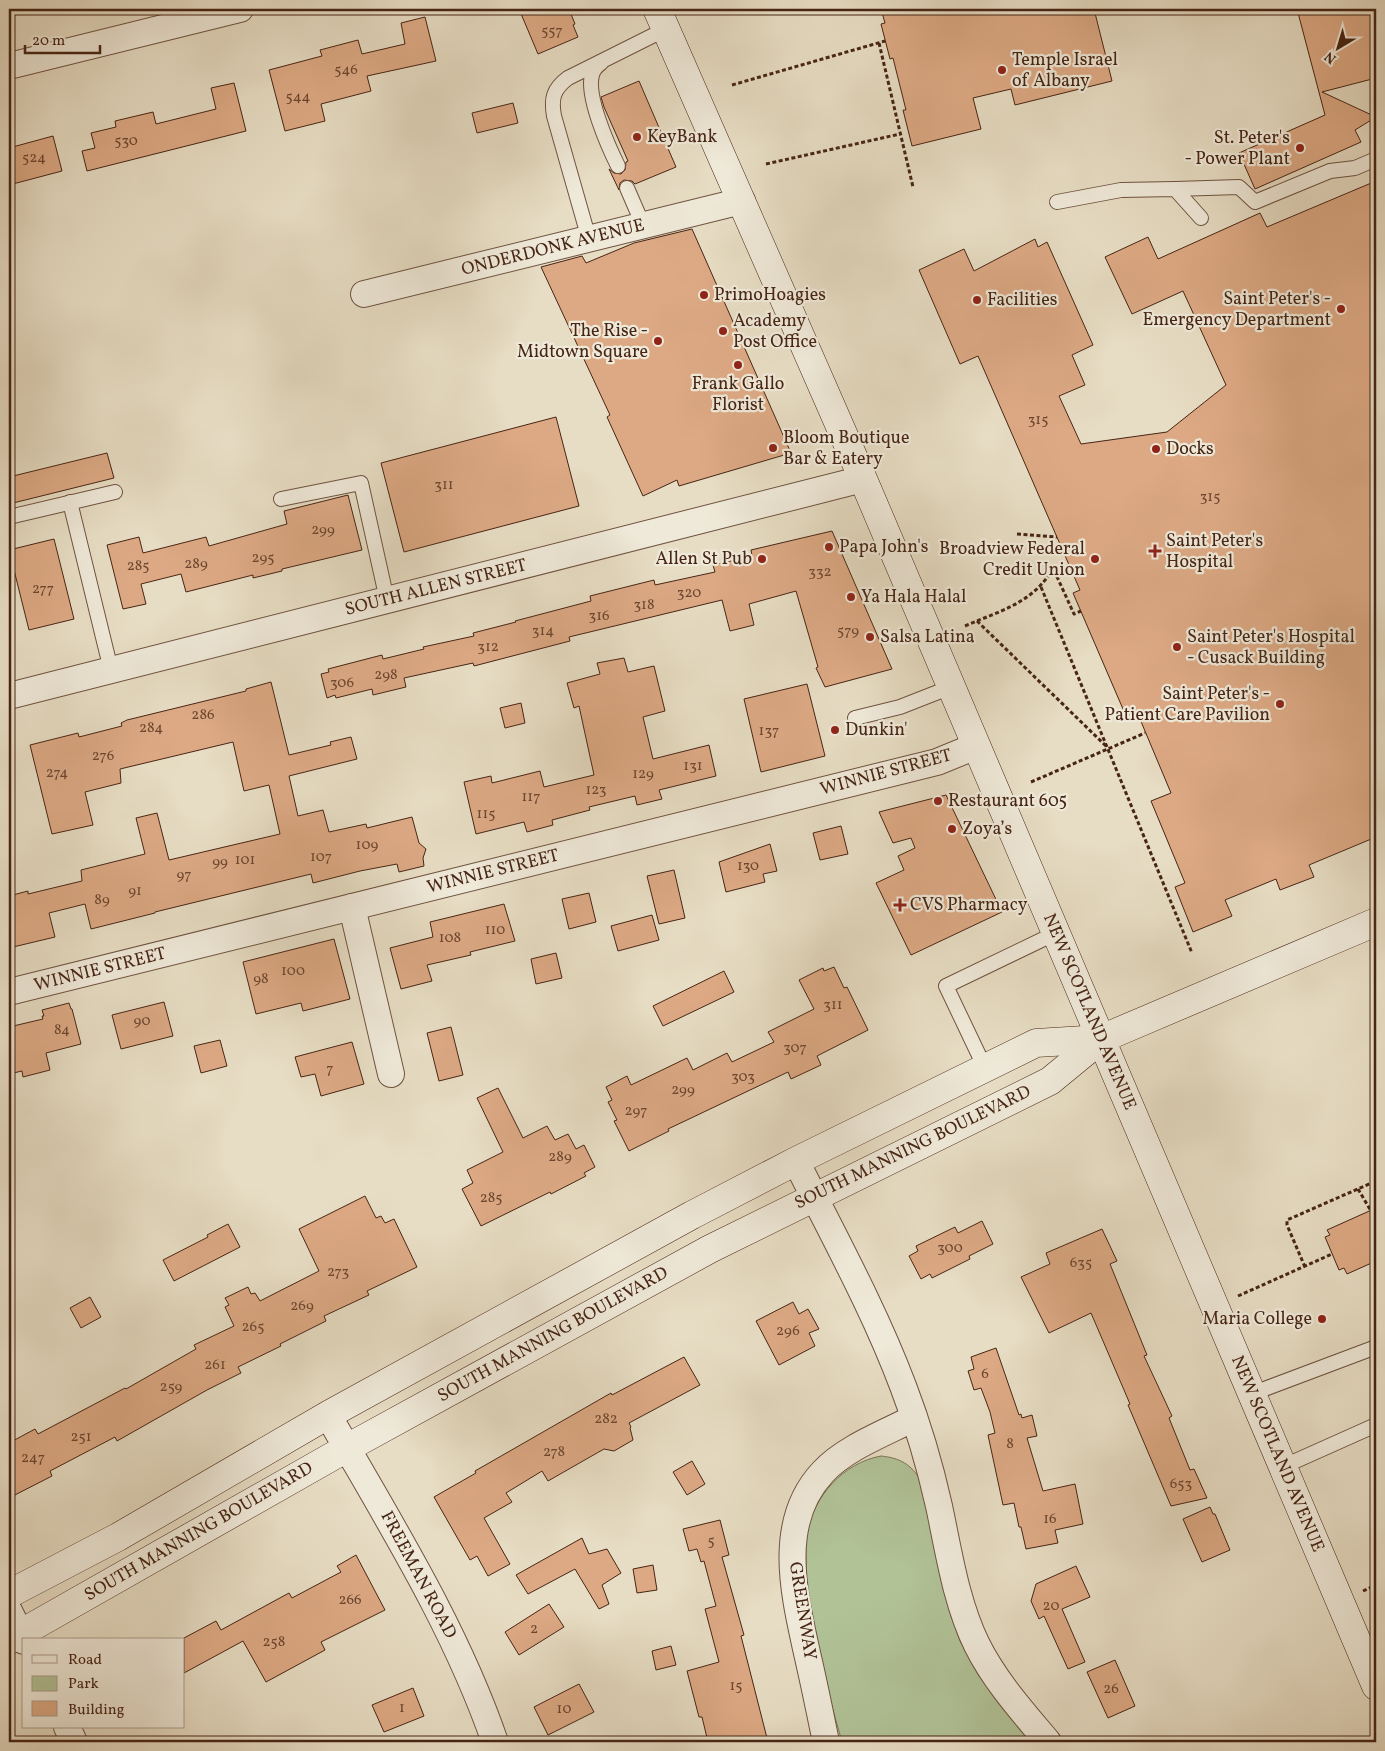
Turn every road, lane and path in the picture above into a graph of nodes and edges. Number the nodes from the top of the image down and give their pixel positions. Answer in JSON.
{"nodes":[{"id":1,"x":240,"y":9,"type":"edge"},
{"id":2,"x":662,"y":19,"type":"edge"},
{"id":3,"x":885,"y":41,"type":"dead end"},
{"id":4,"x":879,"y":43,"type":"junction"},
{"id":5,"x":610,"y":57,"type":"junction"},
{"id":6,"x":9,"y":66,"type":"edge"},
{"id":7,"x":732,"y":84,"type":"dead end"},
{"id":8,"x":900,"y":134,"type":"junction"},
{"id":9,"x":1376,"y":159,"type":"edge"},
{"id":10,"x":766,"y":164,"type":"dead end"},
{"id":11,"x":618,"y":166,"type":"dead end"},
{"id":12,"x":913,"y":186,"type":"dead end"},
{"id":13,"x":627,"y":188,"type":"dead end"},
{"id":14,"x":1175,"y":189,"type":"junction"},
{"id":15,"x":742,"y":201,"type":"junction"},
{"id":16,"x":1057,"y":202,"type":"dead end"},
{"id":17,"x":1201,"y":218,"type":"dead end"},
{"id":18,"x":643,"y":225,"type":"junction"},
{"id":19,"x":589,"y":239,"type":"junction"},
{"id":20,"x":364,"y":294,"type":"dead end"},
{"id":21,"x":863,"y":479,"type":"junction"},
{"id":22,"x":115,"y":492,"type":"dead end"},
{"id":23,"x":281,"y":499,"type":"dead end"},
{"id":24,"x":70,"y":502,"type":"junction"},
{"id":25,"x":9,"y":517,"type":"edge"},
{"id":26,"x":1017,"y":534,"type":"dead end"},
{"id":27,"x":1057,"y":537,"type":"dead end"},
{"id":28,"x":1041,"y":587,"type":"junction"},
{"id":29,"x":387,"y":600,"type":"junction"},
{"id":30,"x":1081,"y":611,"type":"dead end"},
{"id":31,"x":977,"y":621,"type":"junction"},
{"id":32,"x":965,"y":626,"type":"dead end"},
{"id":33,"x":112,"y":670,"type":"junction"},
{"id":34,"x":951,"y":687,"type":"junction"},
{"id":35,"x":9,"y":696,"type":"edge"},
{"id":36,"x":855,"y":718,"type":"dead end"},
{"id":37,"x":1145,"y":732,"type":"dead end"},
{"id":38,"x":976,"y":746,"type":"junction"},
{"id":39,"x":1108,"y":748,"type":"junction"},
{"id":40,"x":1032,"y":782,"type":"dead end"},
{"id":41,"x":352,"y":908,"type":"junction"},
{"id":42,"x":1376,"y":922,"type":"edge"},
{"id":43,"x":1056,"y":933,"type":"junction"},
{"id":44,"x":1192,"y":952,"type":"dead end"},
{"id":45,"x":9,"y":992,"type":"edge"},
{"id":46,"x":1101,"y":1039,"type":"junction"},
{"id":47,"x":985,"y":1068,"type":"junction"},
{"id":48,"x":391,"y":1074,"type":"dead end"},
{"id":49,"x":796,"y":1160,"type":"junction"},
{"id":50,"x":1376,"y":1181,"type":"edge"},
{"id":51,"x":1358,"y":1189,"type":"junction"},
{"id":52,"x":814,"y":1197,"type":"junction"},
{"id":53,"x":1371,"y":1211,"type":"dead end"},
{"id":54,"x":1332,"y":1254,"type":"dead end"},
{"id":55,"x":1305,"y":1267,"type":"junction"},
{"id":56,"x":1214,"y":1307,"type":"junction"},
{"id":57,"x":1376,"y":1347,"type":"edge"},
{"id":58,"x":1251,"y":1394,"type":"junction"},
{"id":59,"x":328,"y":1415,"type":"junction"},
{"id":60,"x":914,"y":1418,"type":"junction"},
{"id":61,"x":1376,"y":1425,"type":"edge"},
{"id":62,"x":347,"y":1448,"type":"junction"},
{"id":63,"x":1282,"y":1467,"type":"junction"},
{"id":64,"x":9,"y":1594,"type":"edge"},
{"id":65,"x":15,"y":1632,"type":"edge"},
{"id":66,"x":1376,"y":1686,"type":"edge"},
{"id":67,"x":67,"y":1728,"type":"edge"},
{"id":68,"x":74,"y":1742,"type":"edge"},
{"id":69,"x":495,"y":1742,"type":"edge"},
{"id":70,"x":826,"y":1742,"type":"edge"},
{"id":71,"x":1048,"y":1742,"type":"edge"}],
"edges":[{"from":1,"to":6,"type":"street"},
{"from":2,"to":5,"type":"lane"},
{"from":2,"to":15,"type":"street","name":"NEW SCOTLAND AVENUE"},
{"from":3,"to":4,"type":"path"},
{"from":4,"to":7,"type":"path"},
{"from":4,"to":8,"type":"path"},
{"from":5,"to":11,"type":"lane"},
{"from":5,"to":19,"type":"lane"},
{"from":8,"to":10,"type":"path"},
{"from":8,"to":12,"type":"path"},
{"from":9,"to":14,"type":"lane"},
{"from":13,"to":18,"type":"lane"},
{"from":14,"to":16,"type":"lane"},
{"from":14,"to":17,"type":"lane"},
{"from":15,"to":18,"type":"street","name":"ONDERDONK AVENUE"},
{"from":15,"to":21,"type":"street","name":"NEW SCOTLAND AVENUE"},
{"from":18,"to":19,"type":"street","name":"ONDERDONK AVENUE"},
{"from":19,"to":20,"type":"street","name":"ONDERDONK AVENUE"},
{"from":21,"to":29,"type":"street","name":"SOUTH ALLEN STREET"},
{"from":21,"to":34,"type":"street","name":"NEW SCOTLAND AVENUE"},
{"from":22,"to":24,"type":"lane"},
{"from":23,"to":29,"type":"lane"},
{"from":24,"to":25,"type":"lane"},
{"from":24,"to":33,"type":"lane"},
{"from":26,"to":27,"type":"path"},
{"from":28,"to":30,"type":"path"},
{"from":28,"to":31,"type":"path"},
{"from":28,"to":39,"type":"path"},
{"from":29,"to":33,"type":"street","name":"SOUTH ALLEN STREET"},
{"from":31,"to":32,"type":"path"},
{"from":31,"to":39,"type":"path"},
{"from":33,"to":35,"type":"street","name":"SOUTH ALLEN STREET"},
{"from":34,"to":36,"type":"lane"},
{"from":34,"to":38,"type":"street","name":"NEW SCOTLAND AVENUE"},
{"from":37,"to":39,"type":"path"},
{"from":38,"to":41,"type":"street","name":"WINNIE STREET"},
{"from":38,"to":43,"type":"street","name":"NEW SCOTLAND AVENUE"},
{"from":39,"to":40,"type":"path"},
{"from":39,"to":44,"type":"path"},
{"from":41,"to":45,"type":"street","name":"WINNIE STREET"},
{"from":41,"to":48,"type":"street"},
{"from":42,"to":46,"type":"street","name":"SOUTH MANNING BOULEVARD"},
{"from":43,"to":46,"type":"street","name":"NEW SCOTLAND AVENUE"},
{"from":43,"to":47,"type":"lane"},
{"from":46,"to":47,"type":"street","name":"SOUTH MANNING BOULEVARD"},
{"from":46,"to":52,"type":"street","name":"SOUTH MANNING BOULEVARD"},
{"from":46,"to":56,"type":"street","name":"NEW SCOTLAND AVENUE"},
{"from":47,"to":49,"type":"street","name":"SOUTH MANNING BOULEVARD"},
{"from":49,"to":52,"type":"street"},
{"from":49,"to":59,"type":"street","name":"SOUTH MANNING BOULEVARD"},
{"from":50,"to":51,"type":"path"},
{"from":51,"to":53,"type":"path"},
{"from":51,"to":55,"type":"path"},
{"from":52,"to":60,"type":"street"},
{"from":52,"to":62,"type":"street","name":"SOUTH MANNING BOULEVARD"},
{"from":54,"to":55,"type":"path"},
{"from":55,"to":56,"type":"path"},
{"from":56,"to":58,"type":"street","name":"NEW SCOTLAND AVENUE"},
{"from":57,"to":58,"type":"lane"},
{"from":58,"to":63,"type":"street","name":"NEW SCOTLAND AVENUE"},
{"from":59,"to":62,"type":"street","name":"FREEMAN ROAD"},
{"from":59,"to":64,"type":"street","name":"SOUTH MANNING BOULEVARD"},
{"from":60,"to":70,"type":"street","name":"GREENWAY"},
{"from":60,"to":71,"type":"street"},
{"from":61,"to":63,"type":"lane"},
{"from":62,"to":65,"type":"street","name":"SOUTH MANNING BOULEVARD"},
{"from":62,"to":69,"type":"street","name":"FREEMAN ROAD"},
{"from":63,"to":66,"type":"street","name":"NEW SCOTLAND AVENUE"},
{"from":67,"to":68,"type":"street"}]}
